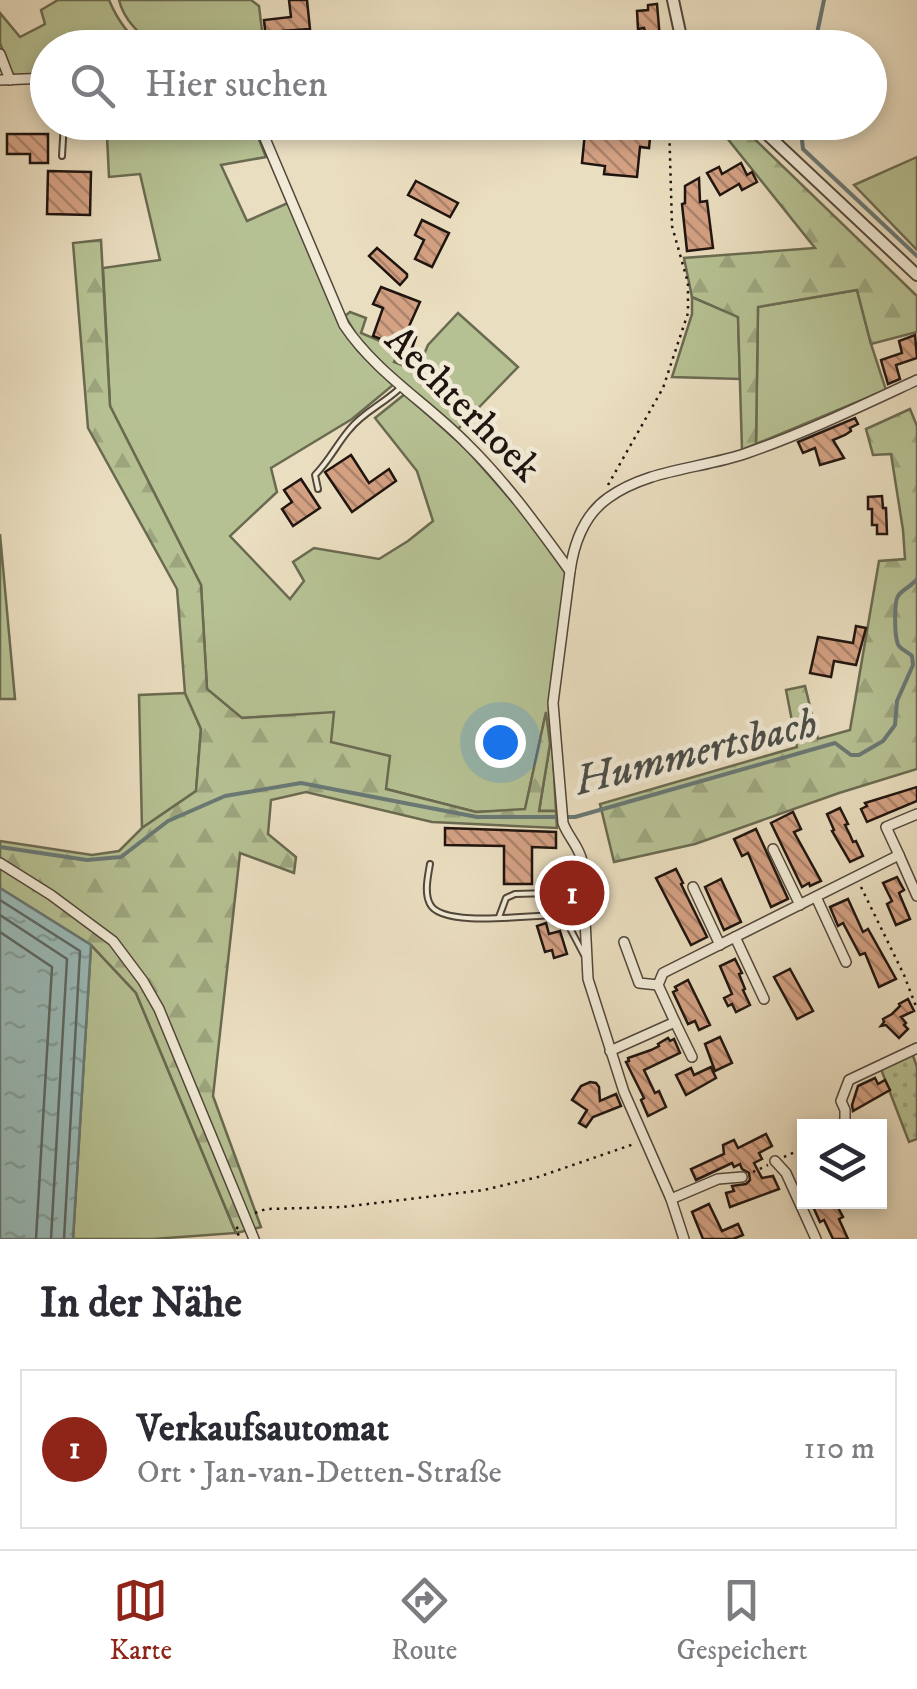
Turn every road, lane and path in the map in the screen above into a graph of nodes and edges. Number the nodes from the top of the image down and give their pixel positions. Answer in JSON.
{"nodes":[{"id":1,"x":673,"y":0,"type":"edge"},
{"id":2,"x":678,"y":30,"type":"edge"},
{"id":3,"x":0,"y":54,"type":"edge"},
{"id":4,"x":30,"y":79,"type":"edge"},
{"id":5,"x":5,"y":80,"type":"edge"},
{"id":6,"x":63,"y":140,"type":"edge"},
{"id":7,"x":266,"y":140,"type":"edge"},
{"id":8,"x":670,"y":140,"type":"edge"},
{"id":9,"x":773,"y":140,"type":"edge"},
{"id":10,"x":62,"y":156,"type":"dead end"},
{"id":11,"x":917,"y":275,"type":"edge"},
{"id":12,"x":917,"y":380,"type":"edge"},
{"id":13,"x":402,"y":386,"type":"junction"},
{"id":14,"x":318,"y":489,"type":"dead end"},
{"id":15,"x":592,"y":512,"type":"junction"},
{"id":16,"x":570,"y":571,"type":"junction"},
{"id":17,"x":917,"y":814,"type":"edge"},
{"id":18,"x":774,"y":849,"type":"dead end"},
{"id":19,"x":898,"y":855,"type":"junction"},
{"id":20,"x":0,"y":863,"type":"edge"},
{"id":21,"x":430,"y":864,"type":"dead end"},
{"id":22,"x":856,"y":877,"type":"junction"},
{"id":23,"x":692,"y":886,"type":"dead end"},
{"id":24,"x":917,"y":896,"type":"edge"},
{"id":25,"x":816,"y":897,"type":"junction"},
{"id":26,"x":800,"y":905,"type":"junction"},
{"id":27,"x":563,"y":914,"type":"junction"},
{"id":28,"x":499,"y":917,"type":"junction"},
{"id":29,"x":585,"y":925,"type":"junction"},
{"id":30,"x":569,"y":927,"type":"junction"},
{"id":31,"x":735,"y":937,"type":"junction"},
{"id":32,"x":624,"y":942,"type":"dead end"},
{"id":33,"x":720,"y":945,"type":"junction"},
{"id":34,"x":587,"y":959,"type":"junction"},
{"id":35,"x":846,"y":962,"type":"dead end"},
{"id":36,"x":658,"y":986,"type":"junction"},
{"id":37,"x":764,"y":999,"type":"dead end"},
{"id":38,"x":917,"y":1009,"type":"edge"},
{"id":39,"x":675,"y":1022,"type":"junction"},
{"id":40,"x":917,"y":1048,"type":"edge"},
{"id":41,"x":610,"y":1051,"type":"junction"},
{"id":42,"x":692,"y":1057,"type":"dead end"},
{"id":43,"x":846,"y":1119,"type":"edge"},
{"id":44,"x":644,"y":1140,"type":"junction"},
{"id":45,"x":776,"y":1161,"type":"dead end"},
{"id":46,"x":742,"y":1177,"type":"dead end"},
{"id":47,"x":671,"y":1200,"type":"junction"},
{"id":48,"x":246,"y":1216,"type":"junction"},
{"id":49,"x":254,"y":1239,"type":"edge"},
{"id":50,"x":684,"y":1239,"type":"edge"},
{"id":51,"x":816,"y":1239,"type":"edge"}],
"edges":[{"from":1,"to":2,"type":"street"},
{"from":3,"to":5,"type":"street"},
{"from":4,"to":5,"type":"street"},
{"from":6,"to":10,"type":"lane"},
{"from":7,"to":13,"type":"street","name":"Aechterhoek"},
{"from":8,"to":15,"type":"path"},
{"from":9,"to":11,"type":"street"},
{"from":12,"to":15,"type":"street"},
{"from":13,"to":14,"type":"lane"},
{"from":13,"to":16,"type":"street","name":"Aechterhoek"},
{"from":15,"to":16,"type":"street"},
{"from":16,"to":29,"type":"street"},
{"from":17,"to":19,"type":"street"},
{"from":18,"to":26,"type":"street"},
{"from":19,"to":22,"type":"street"},
{"from":19,"to":24,"type":"street"},
{"from":20,"to":48,"type":"street"},
{"from":21,"to":28,"type":"lane"},
{"from":22,"to":25,"type":"street"},
{"from":22,"to":38,"type":"path"},
{"from":23,"to":33,"type":"street"},
{"from":25,"to":26,"type":"street"},
{"from":25,"to":35,"type":"street"},
{"from":26,"to":31,"type":"street"},
{"from":27,"to":28,"type":"lane"},
{"from":27,"to":28,"type":"lane"},
{"from":27,"to":30,"type":"lane"},
{"from":29,"to":30,"type":"lane"},
{"from":29,"to":34,"type":"street"},
{"from":30,"to":34,"type":"lane"},
{"from":31,"to":33,"type":"street"},
{"from":31,"to":37,"type":"street"},
{"from":32,"to":36,"type":"street"},
{"from":33,"to":36,"type":"street"},
{"from":34,"to":41,"type":"street"},
{"from":36,"to":39,"type":"street"},
{"from":39,"to":41,"type":"street"},
{"from":39,"to":42,"type":"street"},
{"from":40,"to":43,"type":"street"},
{"from":41,"to":44,"type":"street"},
{"from":44,"to":47,"type":"street"},
{"from":44,"to":48,"type":"path"},
{"from":45,"to":51,"type":"street"},
{"from":46,"to":47,"type":"street"},
{"from":47,"to":50,"type":"street"},
{"from":48,"to":49,"type":"street"}]}
